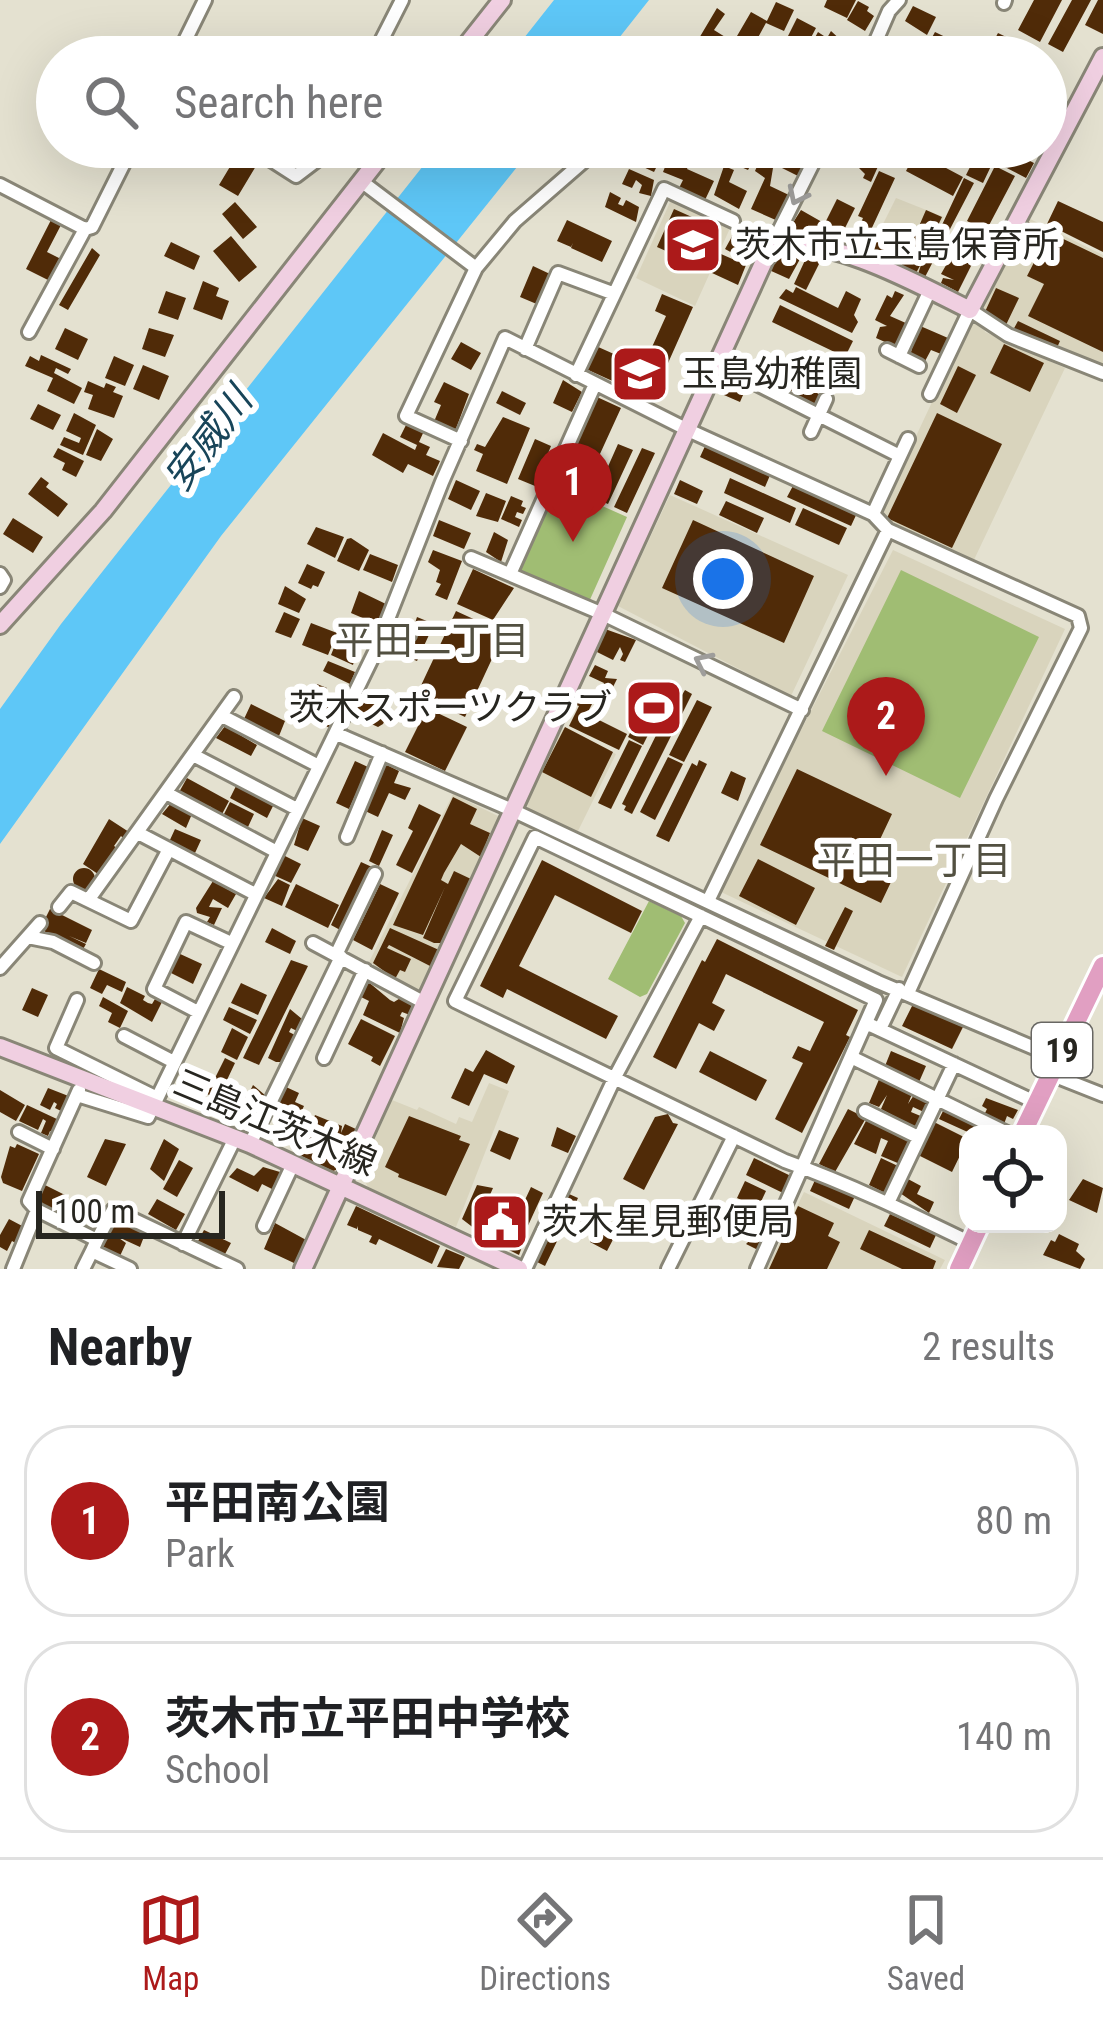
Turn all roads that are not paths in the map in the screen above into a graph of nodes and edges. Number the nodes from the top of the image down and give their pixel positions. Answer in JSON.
{"nodes":[{"id":1,"x":205,"y":0,"type":"edge"},
{"id":2,"x":401,"y":0,"type":"edge"},
{"id":3,"x":502,"y":0,"type":"edge"},
{"id":4,"x":898,"y":0,"type":"edge"},
{"id":5,"x":187,"y":36,"type":"edge"},
{"id":6,"x":383,"y":36,"type":"edge"},
{"id":7,"x":474,"y":36,"type":"edge"},
{"id":8,"x":880,"y":36,"type":"edge"},
{"id":9,"x":1103,"y":57,"type":"edge"},
{"id":10,"x":1067,"y":115,"type":"edge"},
{"id":11,"x":122,"y":168,"type":"edge"},
{"id":12,"x":372,"y":168,"type":"edge"},
{"id":13,"x":576,"y":168,"type":"edge"},
{"id":14,"x":811,"y":168,"type":"edge"},
{"id":15,"x":1038,"y":168,"type":"edge"},
{"id":16,"x":362,"y":181,"type":"junction"},
{"id":17,"x":0,"y":185,"type":"edge"},
{"id":18,"x":733,"y":221,"type":"dead end"},
{"id":19,"x":86,"y":229,"type":"junction"},
{"id":20,"x":776,"y":246,"type":"junction"},
{"id":21,"x":474,"y":267,"type":"junction"},
{"id":22,"x":930,"y":290,"type":"junction"},
{"id":23,"x":612,"y":293,"type":"junction"},
{"id":24,"x":970,"y":310,"type":"junction"},
{"id":25,"x":28,"y":332,"type":"dead end"},
{"id":26,"x":525,"y":350,"type":"junction"},
{"id":27,"x":717,"y":364,"type":"junction"},
{"id":28,"x":919,"y":366,"type":"dead end"},
{"id":29,"x":1103,"y":374,"type":"edge"},
{"id":30,"x":576,"y":375,"type":"junction"},
{"id":31,"x":595,"y":384,"type":"junction"},
{"id":32,"x":930,"y":394,"type":"dead end"},
{"id":33,"x":826,"y":399,"type":"dead end"},
{"id":34,"x":819,"y":416,"type":"junction"},
{"id":35,"x":688,"y":430,"type":"junction"},
{"id":36,"x":811,"y":432,"type":"dead end"},
{"id":37,"x":908,"y":439,"type":"dead end"},
{"id":38,"x":460,"y":441,"type":"junction"},
{"id":39,"x":900,"y":456,"type":"junction"},
{"id":40,"x":873,"y":514,"type":"junction"},
{"id":41,"x":888,"y":530,"type":"junction"},
{"id":42,"x":471,"y":558,"type":"dead end"},
{"id":43,"x":0,"y":574,"type":"edge"},
{"id":44,"x":510,"y":574,"type":"junction"},
{"id":45,"x":0,"y":587,"type":"edge"},
{"id":46,"x":603,"y":614,"type":"junction"},
{"id":47,"x":0,"y":625,"type":"edge"},
{"id":48,"x":387,"y":626,"type":"junction"},
{"id":49,"x":409,"y":635,"type":"dead end"},
{"id":50,"x":234,"y":697,"type":"dead end"},
{"id":51,"x":802,"y":710,"type":"junction"},
{"id":52,"x":222,"y":716,"type":"junction"},
{"id":53,"x":337,"y":734,"type":"junction"},
{"id":54,"x":382,"y":753,"type":"junction"},
{"id":55,"x":195,"y":756,"type":"junction"},
{"id":56,"x":317,"y":765,"type":"junction"},
{"id":57,"x":168,"y":794,"type":"junction"},
{"id":58,"x":297,"y":809,"type":"junction"},
{"id":59,"x":512,"y":810,"type":"junction"},
{"id":60,"x":138,"y":832,"type":"junction"},
{"id":61,"x":347,"y":837,"type":"dead end"},
{"id":62,"x":170,"y":849,"type":"junction"},
{"id":63,"x":277,"y":852,"type":"junction"},
{"id":64,"x":375,"y":874,"type":"dead end"},
{"id":65,"x":255,"y":894,"type":"junction"},
{"id":66,"x":88,"y":899,"type":"junction"},
{"id":67,"x":708,"y":901,"type":"junction"},
{"id":68,"x":59,"y":907,"type":"dead end"},
{"id":69,"x":701,"y":916,"type":"junction"},
{"id":70,"x":40,"y":923,"type":"dead end"},
{"id":71,"x":28,"y":937,"type":"junction"},
{"id":72,"x":232,"y":943,"type":"junction"},
{"id":73,"x":313,"y":943,"type":"dead end"},
{"id":74,"x":339,"y":956,"type":"junction"},
{"id":75,"x":94,"y":963,"type":"dead end"},
{"id":76,"x":1103,"y":966,"type":"edge"},
{"id":77,"x":0,"y":968,"type":"edge"},
{"id":78,"x":365,"y":970,"type":"junction"},
{"id":79,"x":903,"y":991,"type":"junction"},
{"id":80,"x":77,"y":1000,"type":"dead end"},
{"id":81,"x":425,"y":1003,"type":"junction"},
{"id":82,"x":198,"y":1012,"type":"junction"},
{"id":83,"x":873,"y":1026,"type":"junction"},
{"id":84,"x":124,"y":1036,"type":"dead end"},
{"id":85,"x":0,"y":1047,"type":"edge"},
{"id":86,"x":851,"y":1057,"type":"junction"},
{"id":87,"x":324,"y":1058,"type":"dead end"},
{"id":88,"x":174,"y":1062,"type":"junction"},
{"id":89,"x":954,"y":1064,"type":"junction"},
{"id":90,"x":1054,"y":1066,"type":"junction"},
{"id":91,"x":615,"y":1077,"type":"junction"},
{"id":92,"x":83,"y":1080,"type":"junction"},
{"id":93,"x":1103,"y":1095,"type":"edge"},
{"id":94,"x":936,"y":1099,"type":"junction"},
{"id":95,"x":155,"y":1102,"type":"junction"},
{"id":96,"x":1037,"y":1103,"type":"junction"},
{"id":97,"x":865,"y":1111,"type":"dead end"},
{"id":98,"x":990,"y":1125,"type":"edge"},
{"id":99,"x":1026,"y":1125,"type":"edge"},
{"id":100,"x":19,"y":1132,"type":"dead end"},
{"id":101,"x":734,"y":1136,"type":"junction"},
{"id":102,"x":918,"y":1137,"type":"junction"},
{"id":103,"x":242,"y":1141,"type":"junction"},
{"id":104,"x":52,"y":1149,"type":"junction"},
{"id":105,"x":293,"y":1164,"type":"junction"},
{"id":106,"x":803,"y":1168,"type":"junction"},
{"id":107,"x":344,"y":1186,"type":"junction"},
{"id":108,"x":888,"y":1203,"type":"junction"},
{"id":109,"x":37,"y":1210,"type":"junction"},
{"id":110,"x":264,"y":1226,"type":"dead end"},
{"id":111,"x":975,"y":1233,"type":"edge"},
{"id":112,"x":970,"y":1243,"type":"junction"},
{"id":113,"x":183,"y":1244,"type":"junction"},
{"id":114,"x":94,"y":1246,"type":"junction"},
{"id":115,"x":199,"y":1253,"type":"junction"},
{"id":116,"x":13,"y":1269,"type":"edge"},
{"id":117,"x":83,"y":1269,"type":"edge"},
{"id":118,"x":130,"y":1269,"type":"edge"},
{"id":119,"x":191,"y":1269,"type":"edge"},
{"id":120,"x":237,"y":1269,"type":"edge"},
{"id":121,"x":303,"y":1269,"type":"edge"},
{"id":122,"x":520,"y":1269,"type":"edge"},
{"id":123,"x":668,"y":1269,"type":"edge"},
{"id":124,"x":757,"y":1269,"type":"edge"},
{"id":125,"x":959,"y":1269,"type":"edge"}],
"edges":[{"from":1,"to":5,"type":"street"},
{"from":2,"to":6,"type":"street"},
{"from":3,"to":7,"type":"street"},
{"from":4,"to":8,"type":"street"},
{"from":9,"to":10,"type":"street"},
{"from":11,"to":19,"type":"street"},
{"from":12,"to":16,"type":"street"},
{"from":13,"to":21,"type":"street"},
{"from":14,"to":20,"type":"street","one_way":true},
{"from":15,"to":24,"type":"street"},
{"from":16,"to":21,"type":"street"},
{"from":16,"to":47,"type":"street"},
{"from":17,"to":19,"type":"street"},
{"from":18,"to":23,"type":"street"},
{"from":19,"to":25,"type":"street"},
{"from":20,"to":22,"type":"street"},
{"from":20,"to":27,"type":"street"},
{"from":21,"to":38,"type":"street"},
{"from":22,"to":24,"type":"street"},
{"from":22,"to":28,"type":"street"},
{"from":23,"to":26,"type":"street"},
{"from":23,"to":30,"type":"street"},
{"from":24,"to":29,"type":"street"},
{"from":24,"to":32,"type":"street"},
{"from":26,"to":30,"type":"street"},
{"from":26,"to":38,"type":"street"},
{"from":27,"to":34,"type":"street"},
{"from":27,"to":35,"type":"street"},
{"from":30,"to":31,"type":"street"},
{"from":31,"to":35,"type":"street"},
{"from":31,"to":44,"type":"street"},
{"from":33,"to":34,"type":"street"},
{"from":34,"to":36,"type":"street"},
{"from":34,"to":39,"type":"street"},
{"from":35,"to":40,"type":"street"},
{"from":35,"to":46,"type":"street"},
{"from":37,"to":39,"type":"street"},
{"from":38,"to":48,"type":"street"},
{"from":39,"to":40,"type":"street"},
{"from":40,"to":41,"type":"street"},
{"from":41,"to":51,"type":"street"},
{"from":41,"to":79,"type":"street"},
{"from":42,"to":44,"type":"street"},
{"from":43,"to":45,"type":"street"},
{"from":44,"to":46,"type":"street"},
{"from":51,"to":46,"type":"street","one_way":true},
{"from":46,"to":59,"type":"street"},
{"from":48,"to":49,"type":"street"},
{"from":48,"to":53,"type":"street"},
{"from":50,"to":52,"type":"street"},
{"from":51,"to":67,"type":"street"},
{"from":52,"to":55,"type":"street"},
{"from":52,"to":56,"type":"street"},
{"from":53,"to":54,"type":"street"},
{"from":53,"to":56,"type":"street"},
{"from":54,"to":59,"type":"street"},
{"from":54,"to":61,"type":"street"},
{"from":55,"to":57,"type":"street"},
{"from":55,"to":58,"type":"street"},
{"from":56,"to":58,"type":"street"},
{"from":57,"to":60,"type":"street"},
{"from":57,"to":63,"type":"street"},
{"from":58,"to":63,"type":"street"},
{"from":59,"to":67,"type":"street"},
{"from":59,"to":81,"type":"street"},
{"from":60,"to":62,"type":"street"},
{"from":60,"to":66,"type":"street"},
{"from":62,"to":65,"type":"street"},
{"from":62,"to":66,"type":"street"},
{"from":63,"to":65,"type":"street"},
{"from":64,"to":74,"type":"street"},
{"from":65,"to":72,"type":"street"},
{"from":66,"to":68,"type":"street"},
{"from":67,"to":79,"type":"street"},
{"from":69,"to":83,"type":"street"},
{"from":69,"to":91,"type":"street"},
{"from":69,"to":91,"type":"street"},
{"from":70,"to":71,"type":"street"},
{"from":71,"to":75,"type":"street"},
{"from":71,"to":77,"type":"street"},
{"from":72,"to":82,"type":"street"},
{"from":72,"to":82,"type":"street"},
{"from":73,"to":74,"type":"street"},
{"from":74,"to":78,"type":"street"},
{"from":74,"to":103,"type":"street"},
{"from":76,"to":90,"type":"main road","number":"19"},
{"from":78,"to":81,"type":"street"},
{"from":78,"to":87,"type":"street"},
{"from":79,"to":83,"type":"street"},
{"from":79,"to":90,"type":"street"},
{"from":80,"to":92,"type":"street"},
{"from":81,"to":107,"type":"street"},
{"from":82,"to":88,"type":"street"},
{"from":83,"to":86,"type":"street"},
{"from":83,"to":89,"type":"street"},
{"from":84,"to":88,"type":"street"},
{"from":85,"to":95,"type":"street","name":"三島江茨木線"},
{"from":86,"to":94,"type":"street"},
{"from":86,"to":106,"type":"street"},
{"from":88,"to":95,"type":"street"},
{"from":89,"to":94,"type":"street"},
{"from":89,"to":96,"type":"street"},
{"from":90,"to":93,"type":"street"},
{"from":90,"to":96,"type":"main road","number":"19"},
{"from":91,"to":101,"type":"street"},
{"from":91,"to":122,"type":"street"},
{"from":92,"to":95,"type":"street"},
{"from":92,"to":95,"type":"street"},
{"from":92,"to":104,"type":"street"},
{"from":94,"to":98,"type":"street"},
{"from":94,"to":102,"type":"street"},
{"from":95,"to":103,"type":"street","name":"三島江茨木線"},
{"from":96,"to":99,"type":"main road","number":"19"},
{"from":97,"to":102,"type":"street"},
{"from":100,"to":104,"type":"street"},
{"from":101,"to":106,"type":"street"},
{"from":101,"to":123,"type":"street"},
{"from":102,"to":108,"type":"street"},
{"from":103,"to":105,"type":"street","name":"三島江茨木線"},
{"from":103,"to":113,"type":"street"},
{"from":104,"to":109,"type":"street"},
{"from":105,"to":107,"type":"street","name":"三島江茨木線"},
{"from":105,"to":110,"type":"street"},
{"from":106,"to":108,"type":"street"},
{"from":106,"to":124,"type":"street"},
{"from":107,"to":121,"type":"street"},
{"from":107,"to":122,"type":"street","name":"三島江茨木線"},
{"from":108,"to":112,"type":"street"},
{"from":109,"to":114,"type":"street"},
{"from":109,"to":116,"type":"street"},
{"from":111,"to":112,"type":"main road"},
{"from":112,"to":125,"type":"main road"},
{"from":113,"to":114,"type":"street"},
{"from":113,"to":115,"type":"street"},
{"from":114,"to":117,"type":"street"},
{"from":114,"to":118,"type":"street"},
{"from":115,"to":119,"type":"street"},
{"from":115,"to":120,"type":"street"}]}
